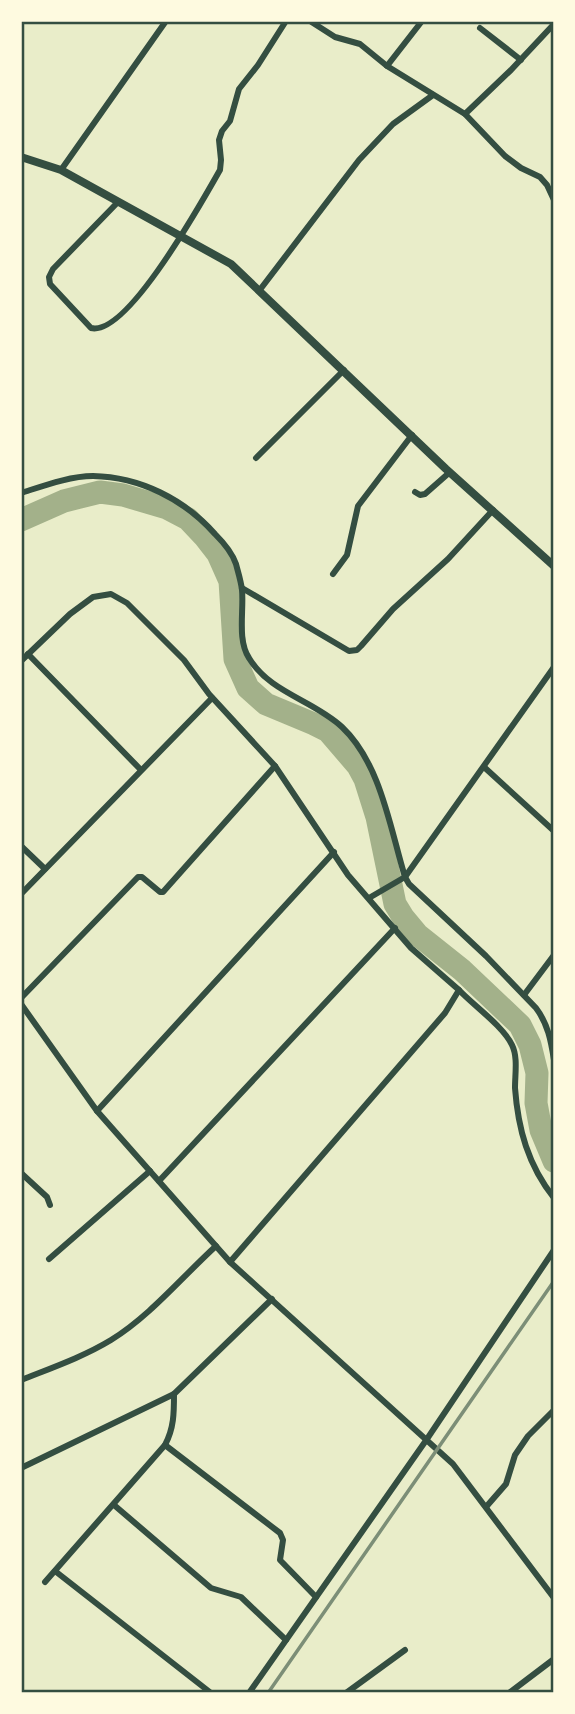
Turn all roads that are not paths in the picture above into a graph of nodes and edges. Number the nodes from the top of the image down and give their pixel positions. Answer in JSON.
{"nodes":[{"id":1,"x":166,"y":21,"type":"edge"},
{"id":2,"x":285,"y":21,"type":"edge"},
{"id":3,"x":310,"y":21,"type":"edge"},
{"id":4,"x":422,"y":21,"type":"edge"},
{"id":5,"x":554,"y":24,"type":"edge"},
{"id":6,"x":480,"y":28,"type":"dead end"},
{"id":7,"x":521,"y":60,"type":"junction"},
{"id":8,"x":387,"y":66,"type":"junction"},
{"id":9,"x":433,"y":95,"type":"junction"},
{"id":10,"x":465,"y":114,"type":"junction"},
{"id":11,"x":21,"y":157,"type":"edge"},
{"id":12,"x":61,"y":170,"type":"junction"},
{"id":13,"x":554,"y":200,"type":"edge"},
{"id":14,"x":118,"y":202,"type":"junction"},
{"id":15,"x":179,"y":236,"type":"junction"},
{"id":16,"x":259,"y":291,"type":"junction"},
{"id":17,"x":344,"y":370,"type":"junction"},
{"id":18,"x":412,"y":435,"type":"junction"},
{"id":19,"x":257,"y":458,"type":"dead end"},
{"id":20,"x":450,"y":472,"type":"junction"},
{"id":21,"x":415,"y":492,"type":"dead end"},
{"id":22,"x":21,"y":493,"type":"edge"},
{"id":23,"x":493,"y":510,"type":"junction"},
{"id":24,"x":554,"y":566,"type":"edge"},
{"id":25,"x":333,"y":574,"type":"dead end"},
{"id":26,"x":242,"y":588,"type":"junction"},
{"id":27,"x":28,"y":654,"type":"junction"},
{"id":28,"x":21,"y":661,"type":"edge"},
{"id":29,"x":554,"y":667,"type":"edge"},
{"id":30,"x":212,"y":698,"type":"junction"},
{"id":31,"x":275,"y":766,"type":"junction"},
{"id":32,"x":484,"y":766,"type":"junction"},
{"id":33,"x":141,"y":770,"type":"junction"},
{"id":34,"x":554,"y":831,"type":"edge"},
{"id":35,"x":21,"y":846,"type":"edge"},
{"id":36,"x":334,"y":852,"type":"junction"},
{"id":37,"x":45,"y":869,"type":"junction"},
{"id":38,"x":402,"y":879,"type":"junction"},
{"id":39,"x":21,"y":894,"type":"edge"},
{"id":40,"x":373,"y":896,"type":"junction"},
{"id":41,"x":395,"y":928,"type":"junction"},
{"id":42,"x":554,"y":956,"type":"edge"},
{"id":43,"x":458,"y":990,"type":"junction"},
{"id":44,"x":524,"y":995,"type":"junction"},
{"id":45,"x":21,"y":998,"type":"edge"},
{"id":46,"x":21,"y":1004,"type":"edge"},
{"id":47,"x":554,"y":1060,"type":"edge"},
{"id":48,"x":97,"y":1111,"type":"junction"},
{"id":49,"x":150,"y":1171,"type":"junction"},
{"id":50,"x":21,"y":1173,"type":"edge"},
{"id":51,"x":159,"y":1181,"type":"junction"},
{"id":52,"x":554,"y":1198,"type":"edge"},
{"id":53,"x":50,"y":1205,"type":"dead end"},
{"id":54,"x":216,"y":1246,"type":"junction"},
{"id":55,"x":554,"y":1250,"type":"edge"},
{"id":56,"x":49,"y":1259,"type":"dead end"},
{"id":57,"x":230,"y":1262,"type":"junction"},
{"id":58,"x":272,"y":1299,"type":"junction"},
{"id":59,"x":21,"y":1380,"type":"edge"},
{"id":60,"x":174,"y":1394,"type":"junction"},
{"id":61,"x":554,"y":1410,"type":"edge"},
{"id":62,"x":426,"y":1439,"type":"junction"},
{"id":63,"x":165,"y":1445,"type":"junction"},
{"id":64,"x":21,"y":1468,"type":"edge"},
{"id":65,"x":114,"y":1506,"type":"junction"},
{"id":66,"x":486,"y":1507,"type":"junction"},
{"id":67,"x":55,"y":1571,"type":"junction"},
{"id":68,"x":45,"y":1583,"type":"dead end"},
{"id":69,"x":552,"y":1588,"type":"edge"},
{"id":70,"x":316,"y":1597,"type":"junction"},
{"id":71,"x":554,"y":1598,"type":"edge"},
{"id":72,"x":286,"y":1640,"type":"junction"},
{"id":73,"x":405,"y":1650,"type":"dead end"},
{"id":74,"x":554,"y":1659,"type":"edge"},
{"id":75,"x":211,"y":1693,"type":"edge"},
{"id":76,"x":249,"y":1693,"type":"edge"},
{"id":77,"x":346,"y":1693,"type":"edge"},
{"id":78,"x":509,"y":1693,"type":"edge"}],
"edges":[{"from":1,"to":12,"type":"street"},
{"from":2,"to":15,"type":"street"},
{"from":3,"to":8,"type":"street"},
{"from":4,"to":8,"type":"street"},
{"from":5,"to":7,"type":"street"},
{"from":6,"to":7,"type":"street"},
{"from":7,"to":10,"type":"street"},
{"from":8,"to":9,"type":"street"},
{"from":9,"to":10,"type":"street"},
{"from":9,"to":16,"type":"street"},
{"from":10,"to":13,"type":"street"},
{"from":11,"to":12,"type":"street"},
{"from":12,"to":14,"type":"street"},
{"from":14,"to":15,"type":"street"},
{"from":14,"to":15,"type":"street"},
{"from":15,"to":16,"type":"street"},
{"from":16,"to":17,"type":"street"},
{"from":17,"to":18,"type":"street"},
{"from":17,"to":19,"type":"street"},
{"from":18,"to":20,"type":"street"},
{"from":18,"to":25,"type":"street"},
{"from":20,"to":21,"type":"street"},
{"from":20,"to":23,"type":"street"},
{"from":22,"to":26,"type":"street"},
{"from":23,"to":24,"type":"street"},
{"from":23,"to":26,"type":"street"},
{"from":26,"to":38,"type":"street"},
{"from":27,"to":28,"type":"street"},
{"from":27,"to":30,"type":"street"},
{"from":27,"to":33,"type":"street"},
{"from":29,"to":32,"type":"street"},
{"from":30,"to":31,"type":"street"},
{"from":30,"to":33,"type":"street"},
{"from":31,"to":36,"type":"street"},
{"from":31,"to":45,"type":"street"},
{"from":32,"to":34,"type":"street"},
{"from":32,"to":38,"type":"street"},
{"from":33,"to":37,"type":"street"},
{"from":35,"to":37,"type":"street"},
{"from":36,"to":40,"type":"street"},
{"from":36,"to":48,"type":"street"},
{"from":37,"to":39,"type":"street"},
{"from":38,"to":40,"type":"street"},
{"from":38,"to":44,"type":"street"},
{"from":40,"to":41,"type":"street"},
{"from":41,"to":43,"type":"street"},
{"from":41,"to":51,"type":"street"},
{"from":42,"to":44,"type":"street"},
{"from":43,"to":52,"type":"street"},
{"from":43,"to":57,"type":"street"},
{"from":44,"to":47,"type":"street"},
{"from":46,"to":48,"type":"street"},
{"from":48,"to":49,"type":"street"},
{"from":49,"to":51,"type":"street"},
{"from":49,"to":56,"type":"street"},
{"from":50,"to":53,"type":"street"},
{"from":51,"to":54,"type":"street"},
{"from":54,"to":57,"type":"street"},
{"from":54,"to":59,"type":"street"},
{"from":55,"to":62,"type":"street"},
{"from":57,"to":58,"type":"street"},
{"from":58,"to":60,"type":"street"},
{"from":58,"to":62,"type":"street"},
{"from":60,"to":63,"type":"street"},
{"from":60,"to":64,"type":"street"},
{"from":61,"to":66,"type":"street"},
{"from":62,"to":66,"type":"street"},
{"from":62,"to":70,"type":"street"},
{"from":63,"to":65,"type":"street"},
{"from":63,"to":70,"type":"street"},
{"from":65,"to":67,"type":"street"},
{"from":65,"to":72,"type":"street"},
{"from":66,"to":69,"type":"street"},
{"from":67,"to":68,"type":"street"},
{"from":67,"to":75,"type":"street"},
{"from":69,"to":71,"type":"street"},
{"from":70,"to":72,"type":"street"},
{"from":72,"to":76,"type":"street"},
{"from":73,"to":77,"type":"street"},
{"from":74,"to":78,"type":"street"}]}
